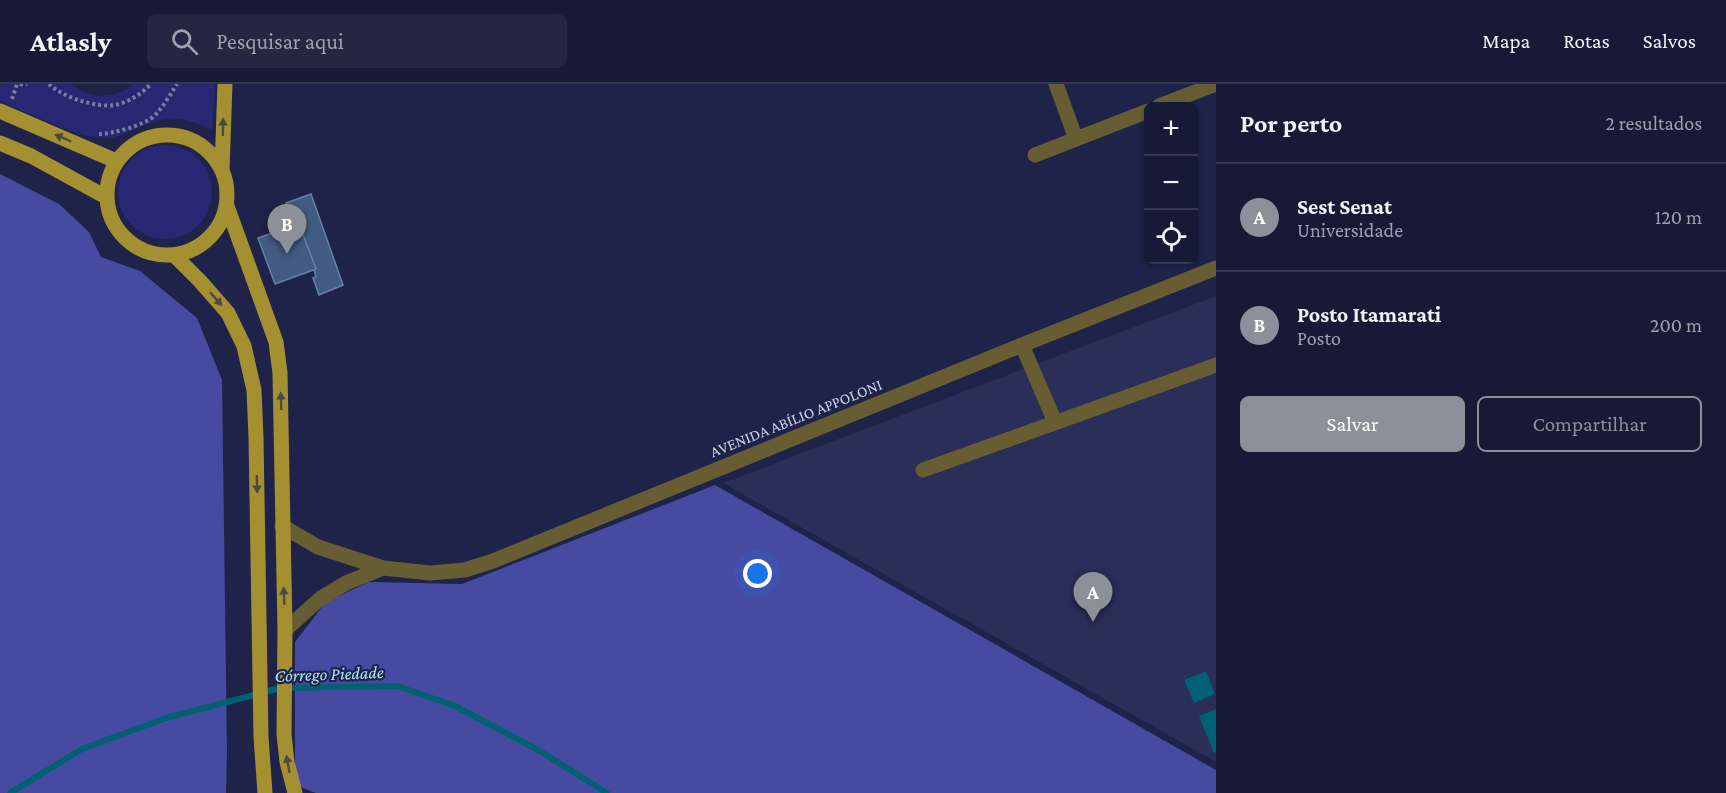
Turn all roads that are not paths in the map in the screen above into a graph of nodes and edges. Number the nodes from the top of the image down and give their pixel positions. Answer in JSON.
{"nodes":[{"id":1,"x":225,"y":84,"type":"edge"},
{"id":2,"x":1056,"y":84,"type":"edge"},
{"id":3,"x":1216,"y":84,"type":"edge"},
{"id":4,"x":1190,"y":89,"type":"edge"},
{"id":5,"x":1166,"y":102,"type":"edge"},
{"id":6,"x":3,"y":105,"type":"edge"},
{"id":7,"x":1144,"y":113,"type":"edge"},
{"id":8,"x":1076,"y":139,"type":"junction"},
{"id":9,"x":0,"y":143,"type":"edge"},
{"id":10,"x":1035,"y":155,"type":"dead end"},
{"id":11,"x":116,"y":161,"type":"junction"},
{"id":12,"x":222,"y":170,"type":"junction"},
{"id":13,"x":106,"y":197,"type":"junction"},
{"id":14,"x":227,"y":206,"type":"junction"},
{"id":15,"x":175,"y":256,"type":"junction"},
{"id":16,"x":1216,"y":268,"type":"edge"},
{"id":17,"x":1022,"y":345,"type":"junction"},
{"id":18,"x":1216,"y":364,"type":"edge"},
{"id":19,"x":1056,"y":422,"type":"junction"},
{"id":20,"x":923,"y":470,"type":"dead end"},
{"id":21,"x":282,"y":526,"type":"junction"},
{"id":22,"x":383,"y":568,"type":"junction"},
{"id":23,"x":285,"y":630,"type":"junction"},
{"id":24,"x":266,"y":793,"type":"edge"},
{"id":25,"x":295,"y":793,"type":"edge"}],
"edges":[{"from":12,"to":1,"type":"main road","one_way":true},
{"from":2,"to":8,"type":"street"},
{"from":3,"to":4,"type":"street"},
{"from":4,"to":5,"type":"street"},
{"from":11,"to":6,"type":"main road","one_way":true},
{"from":7,"to":8,"type":"street"},
{"from":8,"to":10,"type":"street"},
{"from":9,"to":13,"type":"main road"},
{"from":11,"to":12,"type":"main road"},
{"from":11,"to":13,"type":"main road"},
{"from":12,"to":14,"type":"main road"},
{"from":13,"to":15,"type":"main road"},
{"from":14,"to":15,"type":"main road"},
{"from":21,"to":14,"type":"main road","one_way":true},
{"from":15,"to":24,"type":"main road","one_way":true},
{"from":16,"to":17,"type":"street","name":"AVENIDA ABÍLIO APPOLONI"},
{"from":17,"to":19,"type":"street"},
{"from":17,"to":22,"type":"street","name":"AVENIDA ABÍLIO APPOLONI"},
{"from":18,"to":19,"type":"street"},
{"from":19,"to":20,"type":"street"},
{"from":21,"to":22,"type":"street","name":"AVENIDA ABÍLIO APPOLONI"},
{"from":23,"to":21,"type":"main road","one_way":true},
{"from":22,"to":23,"type":"street","name":"AVENIDA ABÍLIO APPOLONI"},
{"from":25,"to":23,"type":"main road","one_way":true}]}
